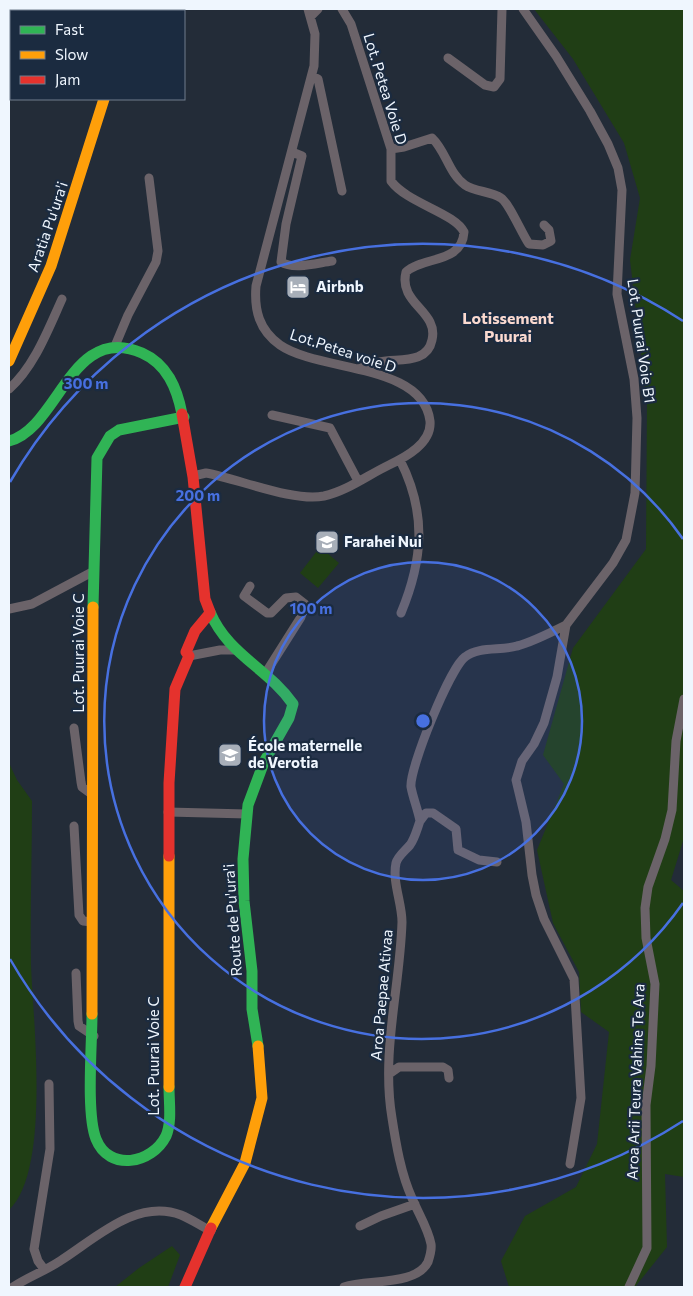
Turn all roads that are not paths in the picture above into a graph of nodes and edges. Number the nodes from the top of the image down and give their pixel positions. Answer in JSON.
{"nodes":[{"id":1,"x":318,"y":9,"type":"edge"},
{"id":2,"x":342,"y":9,"type":"edge"},
{"id":3,"x":502,"y":9,"type":"edge"},
{"id":4,"x":523,"y":9,"type":"edge"},
{"id":5,"x":309,"y":12,"type":"edge"},
{"id":6,"x":448,"y":58,"type":"dead end"},
{"id":7,"x":312,"y":76,"type":"junction"},
{"id":8,"x":104,"y":100,"type":"edge"},
{"id":9,"x":391,"y":149,"type":"junction"},
{"id":10,"x":292,"y":152,"type":"junction"},
{"id":11,"x":149,"y":178,"type":"dead end"},
{"id":12,"x":342,"y":191,"type":"dead end"},
{"id":13,"x":544,"y":225,"type":"dead end"},
{"id":14,"x":332,"y":261,"type":"dead end"},
{"id":15,"x":62,"y":299,"type":"dead end"},
{"id":16,"x":115,"y":346,"type":"junction"},
{"id":17,"x":9,"y":361,"type":"edge"},
{"id":18,"x":358,"y":369,"type":"junction"},
{"id":19,"x":9,"y":389,"type":"edge"},
{"id":20,"x":272,"y":415,"type":"dead end"},
{"id":21,"x":184,"y":417,"type":"junction"},
{"id":22,"x":9,"y":441,"type":"edge"},
{"id":23,"x":400,"y":460,"type":"junction"},
{"id":24,"x":193,"y":476,"type":"junction"},
{"id":25,"x":358,"y":481,"type":"junction"},
{"id":26,"x":94,"y":572,"type":"junction"},
{"id":27,"x":250,"y":586,"type":"dead end"},
{"id":28,"x":9,"y":609,"type":"edge"},
{"id":29,"x":210,"y":613,"type":"junction"},
{"id":30,"x":400,"y":613,"type":"dead end"},
{"id":31,"x":566,"y":625,"type":"junction"},
{"id":32,"x":236,"y":650,"type":"junction"},
{"id":33,"x":189,"y":656,"type":"junction"},
{"id":34,"x":265,"y":674,"type":"junction"},
{"id":35,"x":684,"y":699,"type":"edge"},
{"id":36,"x":74,"y":728,"type":"dead end"},
{"id":37,"x":93,"y":795,"type":"junction"},
{"id":38,"x":168,"y":812,"type":"junction"},
{"id":39,"x":247,"y":814,"type":"junction"},
{"id":40,"x":420,"y":821,"type":"junction"},
{"id":41,"x":74,"y":826,"type":"dead end"},
{"id":42,"x":497,"y":862,"type":"dead end"},
{"id":43,"x":92,"y":922,"type":"junction"},
{"id":44,"x":76,"y":973,"type":"dead end"},
{"id":45,"x":94,"y":1036,"type":"junction"},
{"id":46,"x":389,"y":1074,"type":"junction"},
{"id":47,"x":449,"y":1078,"type":"dead end"},
{"id":48,"x":49,"y":1084,"type":"dead end"},
{"id":49,"x":570,"y":1164,"type":"dead end"},
{"id":50,"x":415,"y":1204,"type":"junction"},
{"id":51,"x":360,"y":1226,"type":"dead end"},
{"id":52,"x":211,"y":1232,"type":"junction"},
{"id":53,"x":44,"y":1269,"type":"junction"},
{"id":54,"x":13,"y":1287,"type":"edge"},
{"id":55,"x":185,"y":1287,"type":"edge"},
{"id":56,"x":344,"y":1287,"type":"edge"},
{"id":57,"x":629,"y":1287,"type":"edge"}],
"edges":[{"from":1,"to":5,"type":"street"},
{"from":2,"to":9,"type":"street","name":"Lot. Petea Voie D"},
{"from":3,"to":6,"type":"street"},
{"from":4,"to":31,"type":"street","name":"Lot. Puurai Voie B1"},
{"from":5,"to":7,"type":"street","name":"Lot.Petea voie D"},
{"from":7,"to":10,"type":"street","name":"Lot.Petea voie D"},
{"from":7,"to":12,"type":"street"},
{"from":8,"to":17,"type":"main road","name":"Aratia Pu'ura'i"},
{"from":9,"to":13,"type":"street"},
{"from":9,"to":18,"type":"street","name":"Lot. Petea Voie D"},
{"from":10,"to":14,"type":"street"},
{"from":10,"to":18,"type":"street","name":"Lot.Petea voie D"},
{"from":11,"to":16,"type":"street"},
{"from":15,"to":19,"type":"street"},
{"from":16,"to":21,"type":"main road","name":"Route de Pu'ura'i"},
{"from":16,"to":22,"type":"main road"},
{"from":18,"to":23,"type":"street","name":"Lot.Petea voie D"},
{"from":20,"to":25,"type":"street"},
{"from":21,"to":24,"type":"main road","name":"Route de Pu'ura'i"},
{"from":21,"to":26,"type":"main road","name":"Lot. Puurai Voie C"},
{"from":23,"to":25,"type":"street","name":"Lot.Petea voie D"},
{"from":23,"to":30,"type":"street"},
{"from":24,"to":25,"type":"street","name":"Lot.Petea voie D"},
{"from":24,"to":29,"type":"main road","name":"Route de Pu'ura'i"},
{"from":26,"to":28,"type":"street","name":"Lot. Puurai Voie C"},
{"from":26,"to":37,"type":"main road","name":"Lot. Puurai Voie C"},
{"from":27,"to":34,"type":"street"},
{"from":29,"to":32,"type":"main road","name":"Route de Pu'ura'i"},
{"from":29,"to":33,"type":"main road","name":"Lot. Puurai Voie C"},
{"from":31,"to":40,"type":"street","name":"Lot. Puurai Voie B1"},
{"from":31,"to":49,"type":"street","name":"Lot. Puurai Voie B1"},
{"from":32,"to":33,"type":"street"},
{"from":32,"to":34,"type":"main road","name":"Route de Pu'ura'i"},
{"from":33,"to":38,"type":"main road","name":"Lot. Puurai Voie C"},
{"from":34,"to":39,"type":"main road","name":"Route de Pu'ura'i"},
{"from":35,"to":57,"type":"street","name":"Aroa Arii Teura Vahine Te Ara"},
{"from":36,"to":37,"type":"street","name":"Lot. Puurai Voie C"},
{"from":37,"to":43,"type":"main road","name":"Lot. Puurai Voie C"},
{"from":38,"to":39,"type":"street"},
{"from":38,"to":45,"type":"main road","name":"Lot. Puurai Voie C"},
{"from":39,"to":52,"type":"main road","name":"Route de Pu'ura'i"},
{"from":40,"to":42,"type":"street"},
{"from":40,"to":46,"type":"street","name":"Aroa Paepae Ativaa"},
{"from":41,"to":43,"type":"street"},
{"from":43,"to":45,"type":"main road","name":"Lot. Puurai Voie C"},
{"from":44,"to":45,"type":"street"},
{"from":46,"to":47,"type":"street"},
{"from":46,"to":50,"type":"street","name":"Aroa Paepae Ativaa"},
{"from":48,"to":53,"type":"street"},
{"from":50,"to":51,"type":"street"},
{"from":50,"to":56,"type":"street","name":"Aroa Paepae Ativaa"},
{"from":52,"to":53,"type":"street"},
{"from":52,"to":55,"type":"main road","name":"Route de Pu'ura'i"},
{"from":53,"to":54,"type":"street"}]}
